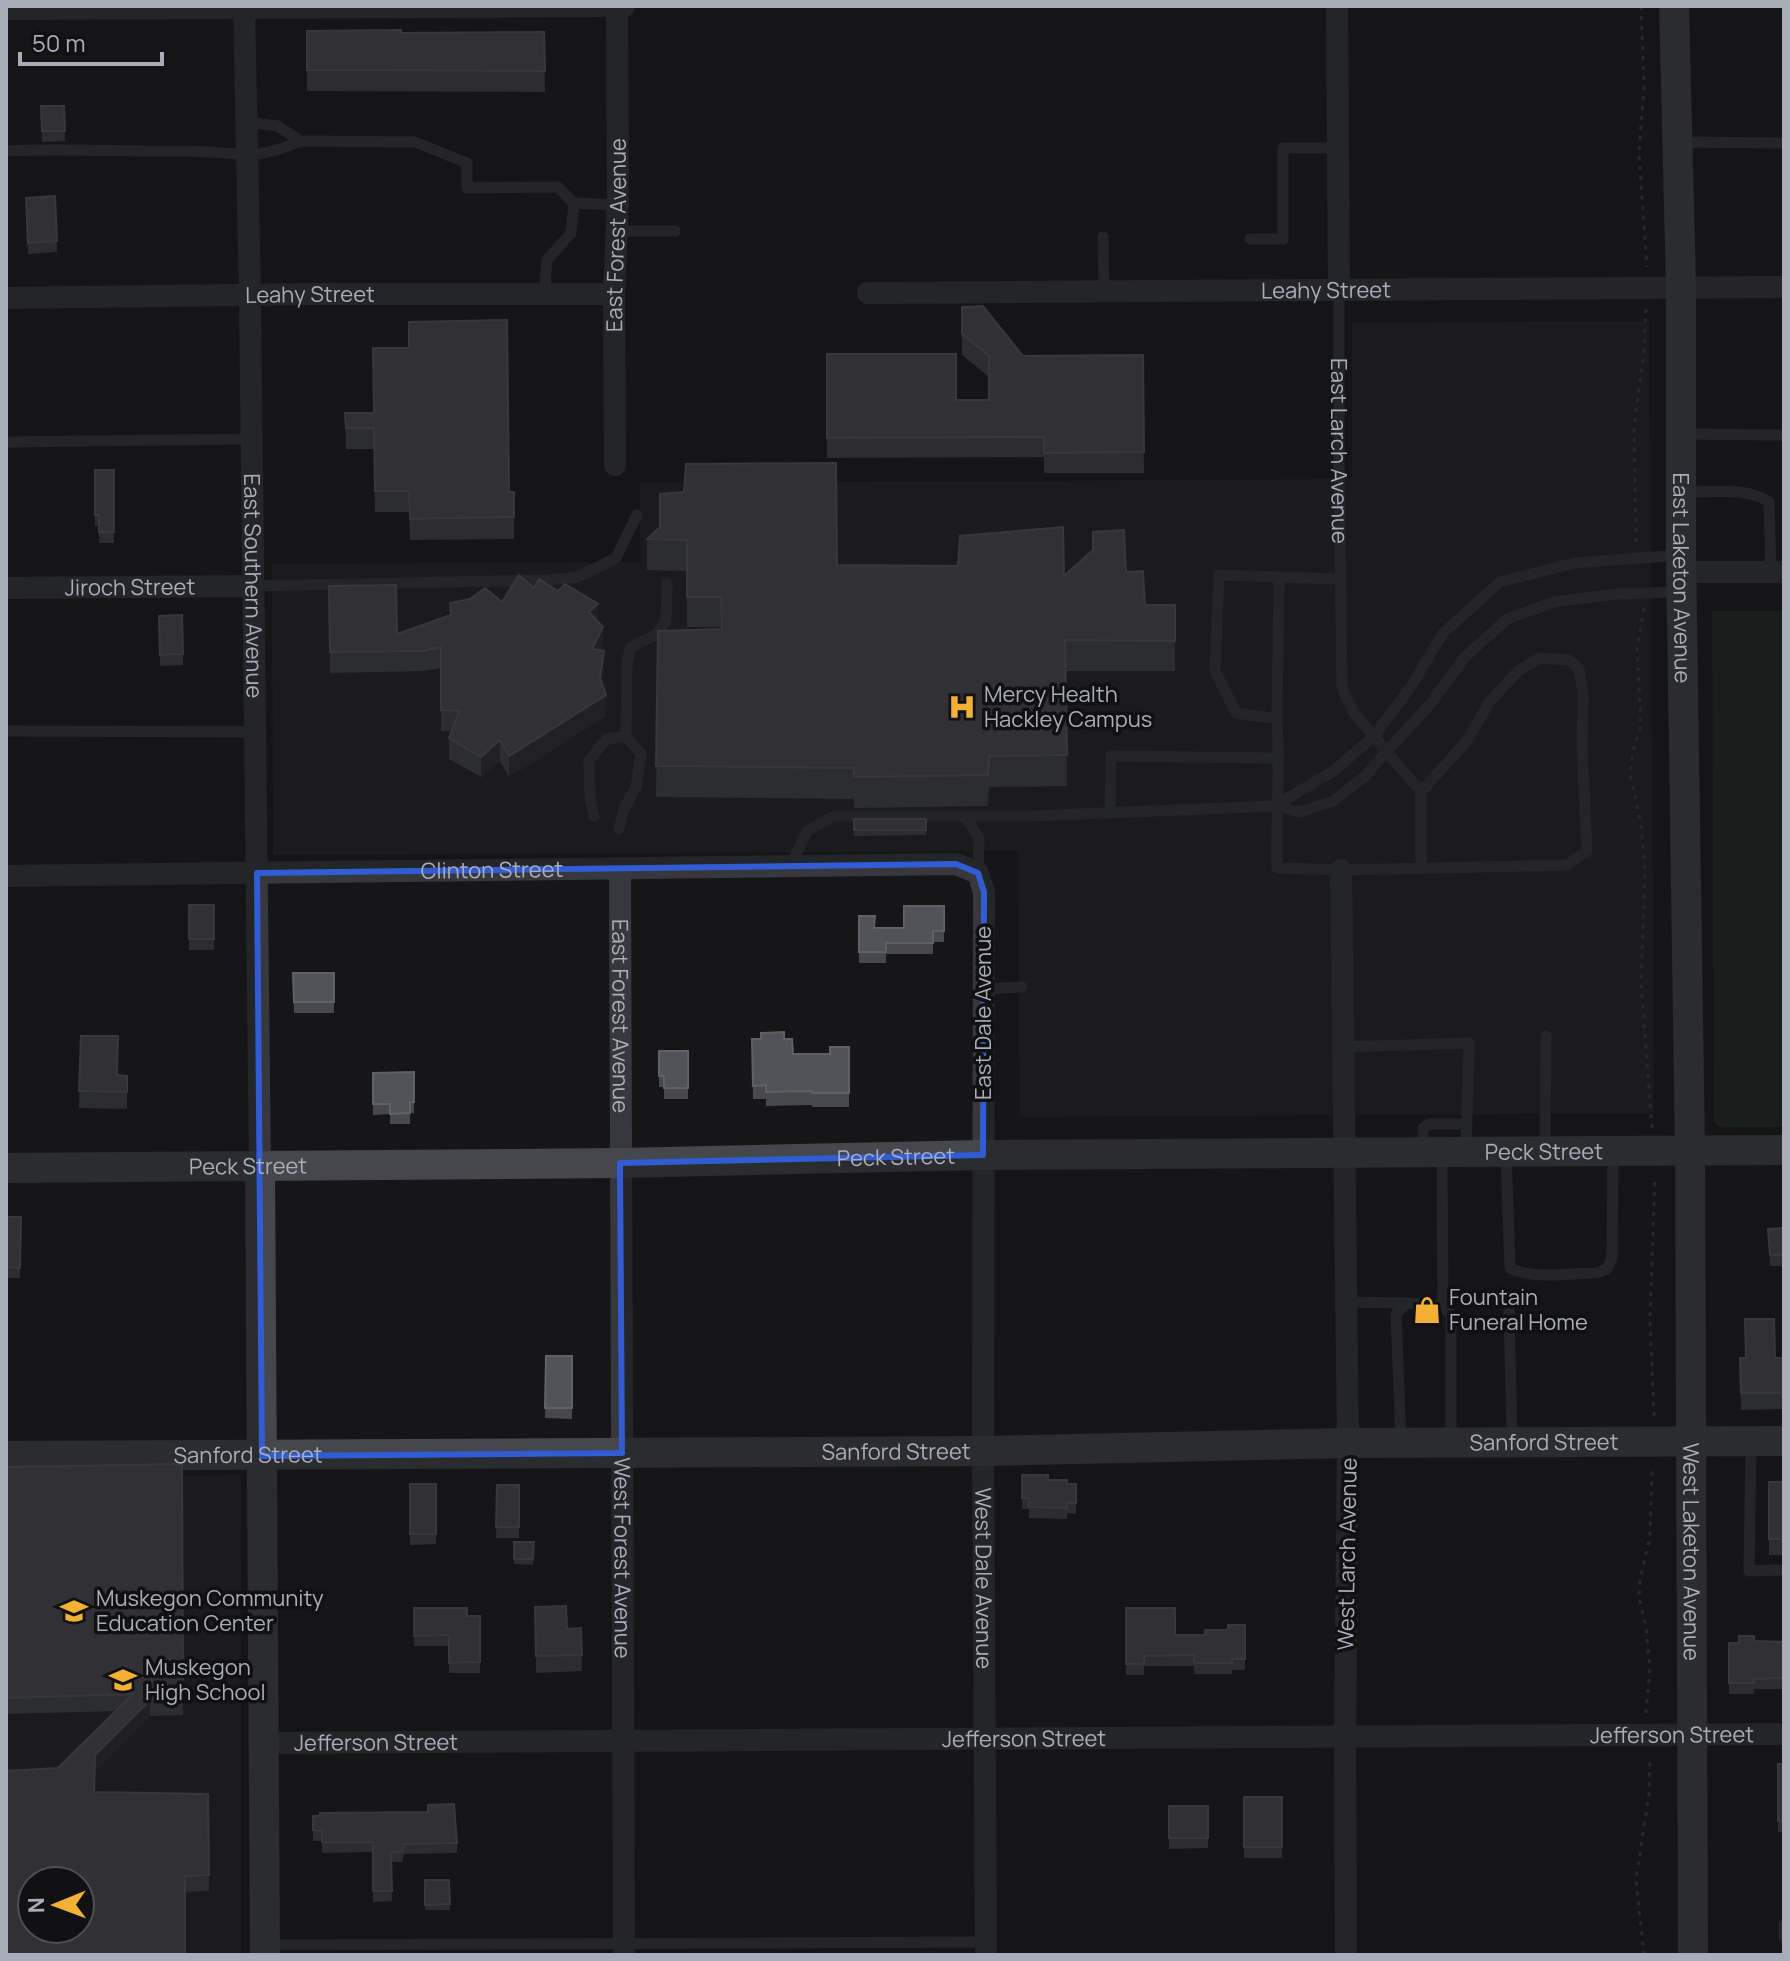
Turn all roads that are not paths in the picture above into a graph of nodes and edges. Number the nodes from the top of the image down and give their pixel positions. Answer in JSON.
{"nodes":[{"id":1,"x":518,"y":6,"type":"edge"},
{"id":2,"x":617,"y":6,"type":"edge"},
{"id":3,"x":624,"y":6,"type":"edge"},
{"id":4,"x":1337,"y":6,"type":"edge"},
{"id":5,"x":1674,"y":6,"type":"edge"},
{"id":6,"x":244,"y":8,"type":"edge"},
{"id":7,"x":6,"y":9,"type":"edge"},
{"id":8,"x":246,"y":122,"type":"junction"},
{"id":9,"x":300,"y":141,"type":"junction"},
{"id":10,"x":1677,"y":142,"type":"junction"},
{"id":11,"x":1784,"y":143,"type":"edge"},
{"id":12,"x":1339,"y":148,"type":"junction"},
{"id":13,"x":6,"y":151,"type":"edge"},
{"id":14,"x":247,"y":156,"type":"junction"},
{"id":15,"x":574,"y":203,"type":"junction"},
{"id":16,"x":618,"y":205,"type":"junction"},
{"id":17,"x":616,"y":231,"type":"junction"},
{"id":18,"x":675,"y":231,"type":"dead end"},
{"id":19,"x":1103,"y":237,"type":"dead end"},
{"id":20,"x":1250,"y":239,"type":"dead end"},
{"id":21,"x":1681,"y":286,"type":"junction"},
{"id":22,"x":1784,"y":287,"type":"edge"},
{"id":23,"x":1339,"y":288,"type":"junction"},
{"id":24,"x":1104,"y":291,"type":"junction"},
{"id":25,"x":868,"y":293,"type":"dead end"},
{"id":26,"x":614,"y":294,"type":"junction"},
{"id":27,"x":250,"y":295,"type":"junction"},
{"id":28,"x":544,"y":295,"type":"junction"},
{"id":29,"x":6,"y":298,"type":"edge"},
{"id":30,"x":1681,"y":434,"type":"junction"},
{"id":31,"x":1784,"y":435,"type":"edge"},
{"id":32,"x":251,"y":439,"type":"junction"},
{"id":33,"x":6,"y":442,"type":"edge"},
{"id":34,"x":615,"y":465,"type":"dead end"},
{"id":35,"x":1682,"y":492,"type":"junction"},
{"id":36,"x":637,"y":515,"type":"dead end"},
{"id":37,"x":1778,"y":572,"type":"edge"},
{"id":38,"x":1682,"y":573,"type":"junction"},
{"id":39,"x":1279,"y":577,"type":"junction"},
{"id":40,"x":1340,"y":579,"type":"junction"},
{"id":41,"x":667,"y":583,"type":"dead end"},
{"id":42,"x":253,"y":586,"type":"junction"},
{"id":43,"x":6,"y":588,"type":"edge"},
{"id":44,"x":1277,"y":719,"type":"junction"},
{"id":45,"x":6,"y":731,"type":"edge"},
{"id":46,"x":255,"y":732,"type":"junction"},
{"id":47,"x":626,"y":736,"type":"junction"},
{"id":48,"x":1374,"y":736,"type":"junction"},
{"id":49,"x":1388,"y":753,"type":"junction"},
{"id":50,"x":1279,"y":758,"type":"junction"},
{"id":51,"x":1421,"y":792,"type":"junction"},
{"id":52,"x":1275,"y":806,"type":"junction"},
{"id":53,"x":1110,"y":812,"type":"junction"},
{"id":54,"x":594,"y":816,"type":"dead end"},
{"id":55,"x":965,"y":816,"type":"junction"},
{"id":56,"x":619,"y":829,"type":"dead end"},
{"id":57,"x":790,"y":867,"type":"junction"},
{"id":58,"x":1421,"y":868,"type":"junction"},
{"id":59,"x":620,"y":870,"type":"junction"},
{"id":60,"x":1341,"y":870,"type":"junction"},
{"id":61,"x":257,"y":873,"type":"junction"},
{"id":62,"x":978,"y":873,"type":"junction"},
{"id":63,"x":6,"y":876,"type":"edge"},
{"id":64,"x":1022,"y":987,"type":"dead end"},
{"id":65,"x":983,"y":989,"type":"junction"},
{"id":66,"x":1546,"y":1036,"type":"dead end"},
{"id":67,"x":1343,"y":1047,"type":"junction"},
{"id":68,"x":1449,"y":1145,"type":"junction"},
{"id":69,"x":1613,"y":1150,"type":"junction"},
{"id":70,"x":1690,"y":1150,"type":"junction"},
{"id":71,"x":1784,"y":1150,"type":"edge"},
{"id":72,"x":1506,"y":1151,"type":"junction"},
{"id":73,"x":1545,"y":1151,"type":"junction"},
{"id":74,"x":1344,"y":1153,"type":"junction"},
{"id":75,"x":983,"y":1155,"type":"junction"},
{"id":76,"x":620,"y":1163,"type":"junction"},
{"id":77,"x":260,"y":1166,"type":"junction"},
{"id":78,"x":6,"y":1168,"type":"edge"},
{"id":79,"x":1346,"y":1302,"type":"junction"},
{"id":80,"x":1406,"y":1303,"type":"junction"},
{"id":81,"x":1443,"y":1306,"type":"junction"},
{"id":82,"x":1509,"y":1307,"type":"dead end"},
{"id":83,"x":1751,"y":1440,"type":"junction"},
{"id":84,"x":1689,"y":1441,"type":"junction"},
{"id":85,"x":1784,"y":1441,"type":"edge"},
{"id":86,"x":1451,"y":1442,"type":"junction"},
{"id":87,"x":1512,"y":1442,"type":"junction"},
{"id":88,"x":1348,"y":1443,"type":"junction"},
{"id":89,"x":1401,"y":1443,"type":"junction"},
{"id":90,"x":983,"y":1451,"type":"junction"},
{"id":91,"x":622,"y":1453,"type":"junction"},
{"id":92,"x":6,"y":1456,"type":"edge"},
{"id":93,"x":262,"y":1456,"type":"junction"},
{"id":94,"x":1784,"y":1570,"type":"edge"},
{"id":95,"x":1691,"y":1734,"type":"junction"},
{"id":96,"x":1784,"y":1734,"type":"edge"},
{"id":97,"x":1345,"y":1737,"type":"junction"},
{"id":98,"x":624,"y":1739,"type":"junction"},
{"id":99,"x":984,"y":1740,"type":"junction"},
{"id":100,"x":264,"y":1743,"type":"junction"},
{"id":101,"x":1784,"y":1925,"type":"edge"},
{"id":102,"x":1784,"y":1937,"type":"edge"},
{"id":103,"x":986,"y":1949,"type":"edge"},
{"id":104,"x":265,"y":1950,"type":"edge"},
{"id":105,"x":624,"y":1950,"type":"edge"},
{"id":106,"x":1346,"y":1955,"type":"edge"},
{"id":107,"x":1693,"y":1955,"type":"edge"}],
"edges":[{"from":1,"to":2,"type":"street"},
{"from":1,"to":6,"type":"street"},
{"from":2,"to":3,"type":"street"},
{"from":2,"to":16,"type":"street","name":"East Forest Avenue"},
{"from":4,"to":12,"type":"street","name":"East Larch Avenue"},
{"from":5,"to":10,"type":"street","name":"East Laketon Avenue"},
{"from":6,"to":7,"type":"street"},
{"from":6,"to":8,"type":"street","name":"East Southern Avenue"},
{"from":8,"to":9,"type":"lane"},
{"from":8,"to":14,"type":"street","name":"East Southern Avenue"},
{"from":9,"to":14,"type":"lane"},
{"from":9,"to":15,"type":"lane"},
{"from":10,"to":11,"type":"lane"},
{"from":10,"to":21,"type":"street","name":"East Laketon Avenue"},
{"from":12,"to":20,"type":"lane"},
{"from":12,"to":23,"type":"street","name":"East Larch Avenue"},
{"from":13,"to":14,"type":"lane"},
{"from":14,"to":27,"type":"street","name":"East Southern Avenue"},
{"from":15,"to":16,"type":"lane"},
{"from":15,"to":28,"type":"lane"},
{"from":16,"to":17,"type":"street","name":"East Forest Avenue"},
{"from":17,"to":18,"type":"lane"},
{"from":17,"to":26,"type":"street","name":"East Forest Avenue"},
{"from":19,"to":24,"type":"lane"},
{"from":21,"to":22,"type":"street","name":"Leahy Street"},
{"from":21,"to":23,"type":"street","name":"Leahy Street"},
{"from":21,"to":30,"type":"street","name":"East Laketon Avenue"},
{"from":23,"to":24,"type":"street","name":"Leahy Street"},
{"from":23,"to":40,"type":"lane","name":"East Larch Avenue"},
{"from":24,"to":25,"type":"street","name":"Leahy Street"},
{"from":26,"to":28,"type":"street","name":"Leahy Street"},
{"from":26,"to":34,"type":"street","name":"East Forest Avenue"},
{"from":27,"to":28,"type":"street","name":"Leahy Street"},
{"from":27,"to":29,"type":"street","name":"Leahy Street"},
{"from":27,"to":32,"type":"street","name":"East Southern Avenue"},
{"from":30,"to":31,"type":"lane"},
{"from":30,"to":35,"type":"street","name":"East Laketon Avenue"},
{"from":32,"to":33,"type":"lane"},
{"from":32,"to":42,"type":"street","name":"East Southern Avenue"},
{"from":35,"to":37,"type":"lane"},
{"from":35,"to":38,"type":"street","name":"East Laketon Avenue"},
{"from":36,"to":42,"type":"lane"},
{"from":37,"to":38,"type":"street"},
{"from":38,"to":48,"type":"lane"},
{"from":38,"to":49,"type":"lane"},
{"from":38,"to":70,"type":"street","name":"East Laketon Avenue"},
{"from":39,"to":40,"type":"lane"},
{"from":39,"to":44,"type":"lane"},
{"from":39,"to":44,"type":"lane"},
{"from":40,"to":48,"type":"lane","name":"East Larch Avenue"},
{"from":41,"to":47,"type":"lane"},
{"from":42,"to":43,"type":"street","name":"Jiroch Street"},
{"from":42,"to":46,"type":"street","name":"East Southern Avenue"},
{"from":44,"to":50,"type":"lane"},
{"from":45,"to":46,"type":"lane"},
{"from":46,"to":61,"type":"street","name":"East Southern Avenue"},
{"from":47,"to":54,"type":"lane"},
{"from":47,"to":56,"type":"lane"},
{"from":48,"to":49,"type":"lane","name":"East Larch Avenue"},
{"from":48,"to":52,"type":"lane"},
{"from":49,"to":51,"type":"lane","name":"East Larch Avenue"},
{"from":49,"to":52,"type":"lane"},
{"from":50,"to":52,"type":"lane"},
{"from":50,"to":53,"type":"lane"},
{"from":51,"to":58,"type":"lane"},
{"from":51,"to":58,"type":"lane"},
{"from":52,"to":53,"type":"lane"},
{"from":52,"to":60,"type":"lane"},
{"from":53,"to":55,"type":"lane"},
{"from":55,"to":57,"type":"lane"},
{"from":55,"to":62,"type":"lane"},
{"from":57,"to":59,"type":"street","name":"Clinton Street"},
{"from":57,"to":62,"type":"street","name":"Clinton Street"},
{"from":58,"to":60,"type":"lane"},
{"from":59,"to":61,"type":"street","name":"Clinton Street"},
{"from":59,"to":76,"type":"street","name":"East Forest Avenue"},
{"from":60,"to":67,"type":"street"},
{"from":61,"to":63,"type":"street","name":"Clinton Street"},
{"from":61,"to":77,"type":"street","name":"East Southern Avenue"},
{"from":62,"to":65,"type":"street","name":"East Dale Avenue"},
{"from":64,"to":65,"type":"lane"},
{"from":65,"to":75,"type":"street","name":"East Dale Avenue"},
{"from":66,"to":73,"type":"lane"},
{"from":67,"to":68,"type":"lane"},
{"from":67,"to":74,"type":"street"},
{"from":68,"to":72,"type":"street","name":"Peck Street"},
{"from":68,"to":74,"type":"street","name":"Peck Street"},
{"from":68,"to":81,"type":"lane"},
{"from":69,"to":70,"type":"street","name":"Peck Street"},
{"from":69,"to":72,"type":"lane"},
{"from":69,"to":73,"type":"street","name":"Peck Street"},
{"from":70,"to":71,"type":"street","name":"Peck Street"},
{"from":70,"to":84,"type":"street","name":"West Laketon Avenue"},
{"from":72,"to":73,"type":"street","name":"Peck Street"},
{"from":74,"to":75,"type":"street","name":"Peck Street"},
{"from":74,"to":79,"type":"street","name":"West Larch Avenue"},
{"from":75,"to":76,"type":"street","name":"Peck Street"},
{"from":75,"to":90,"type":"street","name":"West Dale Avenue"},
{"from":76,"to":77,"type":"street","name":"Peck Street"},
{"from":76,"to":91,"type":"street","name":"West Forest Avenue"},
{"from":77,"to":78,"type":"street","name":"Peck Street"},
{"from":77,"to":93,"type":"street"},
{"from":79,"to":80,"type":"lane"},
{"from":79,"to":88,"type":"street","name":"West Larch Avenue"},
{"from":80,"to":81,"type":"lane"},
{"from":80,"to":89,"type":"lane"},
{"from":81,"to":86,"type":"lane"},
{"from":82,"to":87,"type":"lane"},
{"from":83,"to":84,"type":"street","name":"Sanford Street"},
{"from":83,"to":85,"type":"street","name":"Sanford Street"},
{"from":83,"to":94,"type":"lane"},
{"from":84,"to":87,"type":"street","name":"Sanford Street"},
{"from":84,"to":95,"type":"street","name":"West Laketon Avenue"},
{"from":86,"to":87,"type":"street","name":"Sanford Street"},
{"from":86,"to":89,"type":"street","name":"Sanford Street"},
{"from":88,"to":89,"type":"street","name":"Sanford Street"},
{"from":88,"to":90,"type":"street","name":"Sanford Street"},
{"from":88,"to":97,"type":"street","name":"West Larch Avenue"},
{"from":90,"to":91,"type":"street","name":"Sanford Street"},
{"from":90,"to":99,"type":"street","name":"West Dale Avenue"},
{"from":91,"to":93,"type":"street","name":"Sanford Street"},
{"from":91,"to":98,"type":"street","name":"West Forest Avenue"},
{"from":92,"to":93,"type":"street","name":"Sanford Street"},
{"from":93,"to":100,"type":"street"},
{"from":95,"to":96,"type":"street","name":"Jefferson Street"},
{"from":95,"to":97,"type":"street","name":"Jefferson Street"},
{"from":95,"to":107,"type":"street","name":"West Laketon Avenue"},
{"from":97,"to":99,"type":"street","name":"Jefferson Street"},
{"from":97,"to":106,"type":"street","name":"West Larch Avenue"},
{"from":98,"to":99,"type":"street","name":"Jefferson Street"},
{"from":98,"to":100,"type":"street","name":"Jefferson Street"},
{"from":98,"to":105,"type":"street","name":"West Forest Avenue"},
{"from":99,"to":103,"type":"street","name":"West Dale Avenue"},
{"from":100,"to":104,"type":"street"},
{"from":101,"to":102,"type":"lane"},
{"from":103,"to":105,"type":"lane"},
{"from":104,"to":105,"type":"lane"}]}
